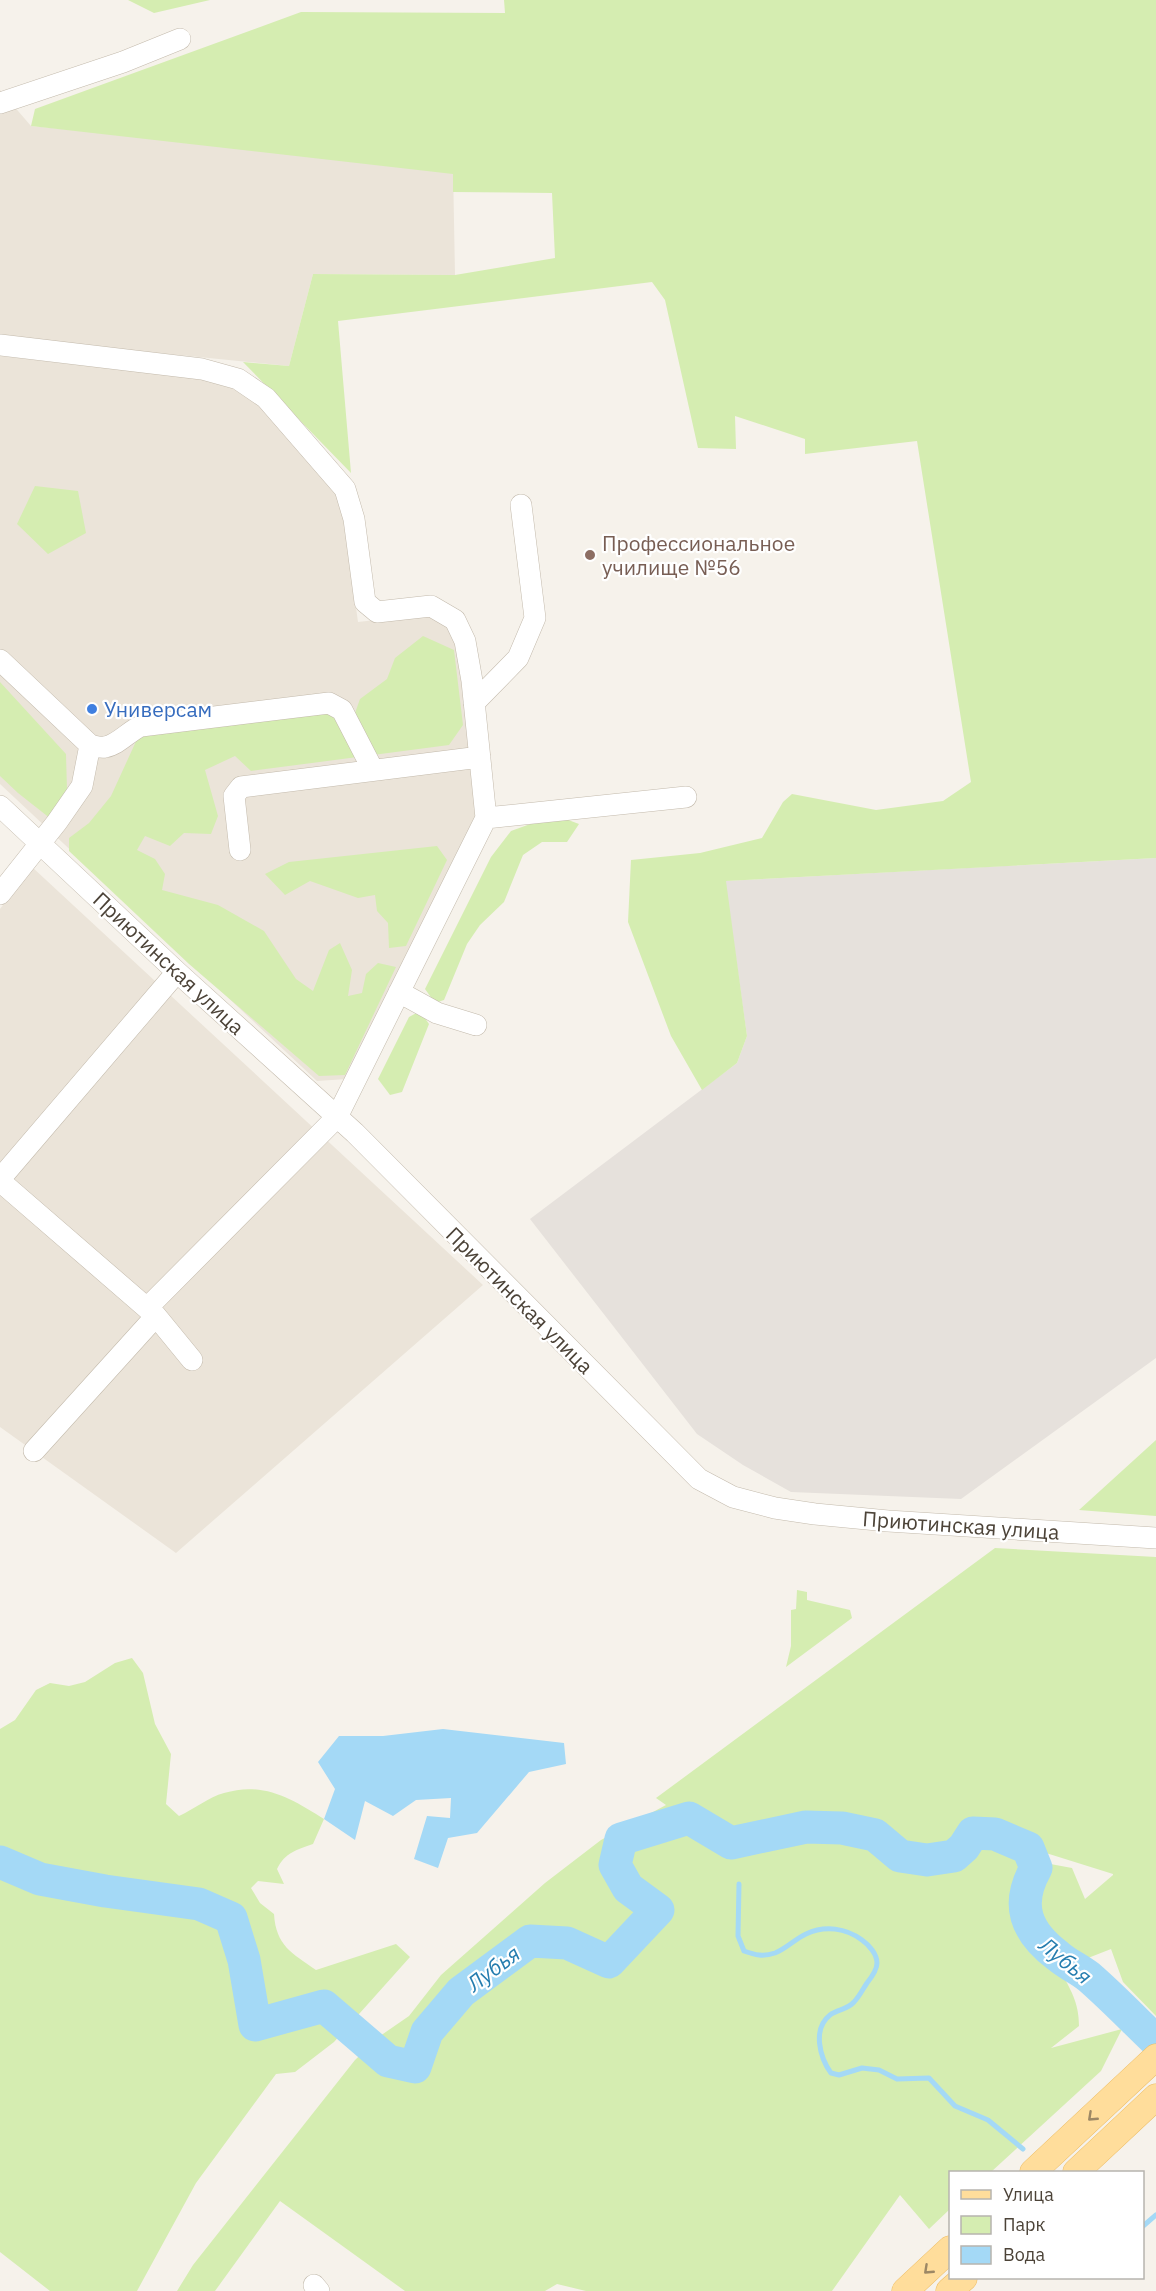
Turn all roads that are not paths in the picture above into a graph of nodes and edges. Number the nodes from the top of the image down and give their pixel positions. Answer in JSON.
{"nodes":[{"id":1,"x":180,"y":39,"type":"dead end"},
{"id":2,"x":0,"y":103,"type":"edge"},
{"id":3,"x":0,"y":345,"type":"edge"},
{"id":4,"x":521,"y":505,"type":"dead end"},
{"id":5,"x":0,"y":660,"type":"edge"},
{"id":6,"x":474,"y":703,"type":"junction"},
{"id":7,"x":90,"y":745,"type":"junction"},
{"id":8,"x":480,"y":757,"type":"junction"},
{"id":9,"x":374,"y":770,"type":"junction"},
{"id":10,"x":687,"y":797,"type":"dead end"},
{"id":11,"x":0,"y":806,"type":"edge"},
{"id":12,"x":486,"y":819,"type":"junction"},
{"id":13,"x":39,"y":844,"type":"junction"},
{"id":14,"x":240,"y":850,"type":"dead end"},
{"id":15,"x":0,"y":894,"type":"edge"},
{"id":16,"x":177,"y":972,"type":"junction"},
{"id":17,"x":399,"y":992,"type":"junction"},
{"id":18,"x":476,"y":1025,"type":"dead end"},
{"id":19,"x":337,"y":1117,"type":"junction"},
{"id":20,"x":0,"y":1180,"type":"edge"},
{"id":21,"x":152,"y":1312,"type":"junction"},
{"id":22,"x":192,"y":1360,"type":"dead end"},
{"id":23,"x":34,"y":1451,"type":"dead end"},
{"id":24,"x":1156,"y":1538,"type":"edge"},
{"id":25,"x":1156,"y":2057,"type":"edge"},
{"id":26,"x":1156,"y":2098,"type":"edge"},
{"id":27,"x":1034,"y":2171,"type":"edge"},
{"id":28,"x":1079,"y":2171,"type":"edge"},
{"id":29,"x":949,"y":2251,"type":"edge"},
{"id":30,"x":962,"y":2279,"type":"edge"},
{"id":31,"x":906,"y":2291,"type":"edge"},
{"id":32,"x":950,"y":2291,"type":"edge"}],
"edges":[{"from":1,"to":2,"type":"street"},
{"from":3,"to":6,"type":"street"},
{"from":4,"to":6,"type":"street"},
{"from":5,"to":7,"type":"street"},
{"from":6,"to":8,"type":"street"},
{"from":7,"to":9,"type":"street"},
{"from":7,"to":13,"type":"street"},
{"from":8,"to":9,"type":"street"},
{"from":8,"to":12,"type":"street"},
{"from":9,"to":14,"type":"street"},
{"from":10,"to":12,"type":"street"},
{"from":11,"to":13,"type":"street","name":"Приютинская улица"},
{"from":12,"to":17,"type":"street"},
{"from":13,"to":15,"type":"street"},
{"from":13,"to":16,"type":"street","name":"Приютинская улица"},
{"from":16,"to":19,"type":"street","name":"Приютинская улица"},
{"from":16,"to":20,"type":"street"},
{"from":17,"to":18,"type":"street"},
{"from":17,"to":19,"type":"street"},
{"from":19,"to":21,"type":"street"},
{"from":19,"to":24,"type":"street","name":"Приютинская улица"},
{"from":20,"to":21,"type":"street"},
{"from":21,"to":22,"type":"street"},
{"from":21,"to":23,"type":"street"},
{"from":25,"to":27,"type":"main road","one_way":true},
{"from":26,"to":28,"type":"main road"},
{"from":29,"to":31,"type":"main road","one_way":true},
{"from":30,"to":32,"type":"main road"}]}
